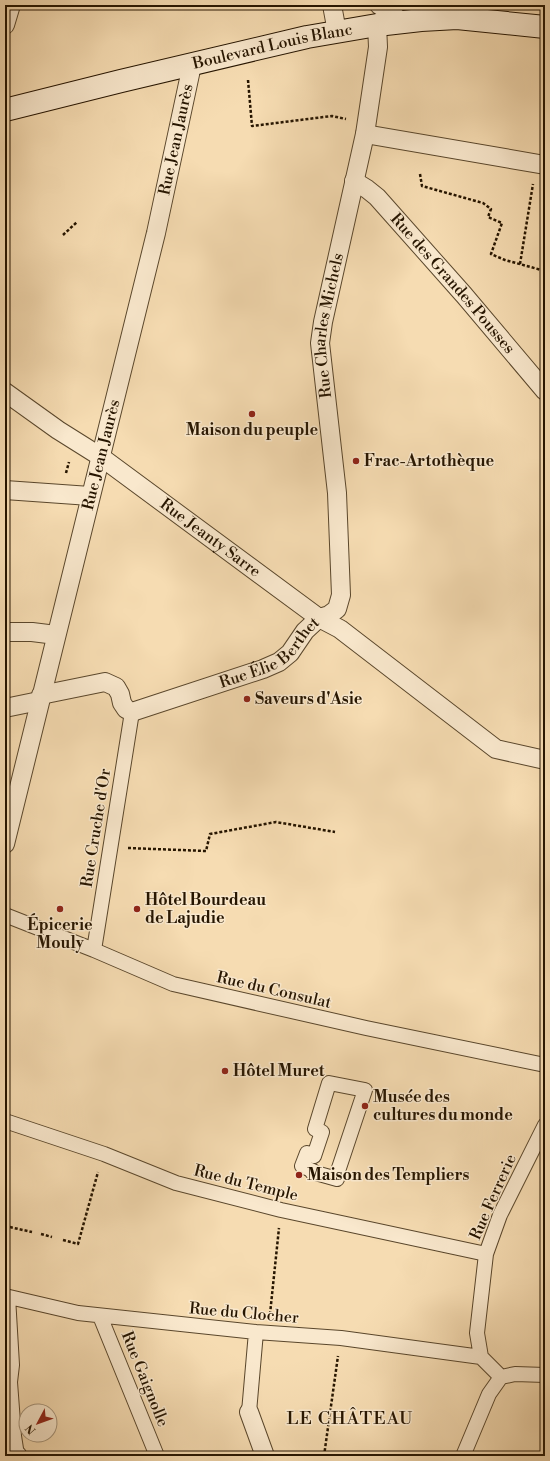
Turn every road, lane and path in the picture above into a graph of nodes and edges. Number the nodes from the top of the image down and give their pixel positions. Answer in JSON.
{"nodes":[{"id":1,"x":11,"y":5,"type":"edge"},
{"id":2,"x":332,"y":5,"type":"edge"},
{"id":3,"x":378,"y":15,"type":"edge"},
{"id":4,"x":416,"y":16,"type":"edge"},
{"id":5,"x":5,"y":26,"type":"edge"},
{"id":6,"x":545,"y":27,"type":"edge"},
{"id":7,"x":337,"y":32,"type":"junction"},
{"id":8,"x":192,"y":65,"type":"junction"},
{"id":9,"x":248,"y":80,"type":"dead end"},
{"id":10,"x":5,"y":110,"type":"edge"},
{"id":11,"x":365,"y":129,"type":"junction"},
{"id":12,"x":540,"y":164,"type":"edge"},
{"id":13,"x":420,"y":174,"type":"dead end"},
{"id":14,"x":354,"y":181,"type":"junction"},
{"id":15,"x":77,"y":222,"type":"dead end"},
{"id":16,"x":63,"y":235,"type":"dead end"},
{"id":17,"x":520,"y":264,"type":"junction"},
{"id":18,"x":545,"y":271,"type":"edge"},
{"id":19,"x":545,"y":391,"type":"edge"},
{"id":20,"x":5,"y":392,"type":"edge"},
{"id":21,"x":74,"y":440,"type":"junction"},
{"id":22,"x":101,"y":457,"type":"junction"},
{"id":23,"x":5,"y":490,"type":"edge"},
{"id":24,"x":61,"y":494,"type":"junction"},
{"id":25,"x":90,"y":496,"type":"junction"},
{"id":26,"x":320,"y":618,"type":"junction"},
{"id":27,"x":5,"y":632,"type":"edge"},
{"id":28,"x":56,"y":635,"type":"junction"},
{"id":29,"x":40,"y":698,"type":"junction"},
{"id":30,"x":5,"y":708,"type":"edge"},
{"id":31,"x":132,"y":712,"type":"junction"},
{"id":32,"x":545,"y":760,"type":"edge"},
{"id":33,"x":335,"y":832,"type":"dead end"},
{"id":34,"x":5,"y":844,"type":"edge"},
{"id":35,"x":110,"y":847,"type":"junction"},
{"id":36,"x":5,"y":915,"type":"edge"},
{"id":37,"x":94,"y":950,"type":"junction"},
{"id":38,"x":545,"y":1065,"type":"edge"},
{"id":39,"x":5,"y":1120,"type":"edge"},
{"id":40,"x":545,"y":1125,"type":"edge"},
{"id":41,"x":104,"y":1154,"type":"junction"},
{"id":42,"x":314,"y":1156,"type":"joint"},
{"id":43,"x":281,"y":1210,"type":"junction"},
{"id":44,"x":5,"y":1226,"type":"edge"},
{"id":45,"x":32,"y":1232,"type":"dead end"},
{"id":46,"x":41,"y":1234,"type":"dead end"},
{"id":47,"x":52,"y":1237,"type":"dead end"},
{"id":48,"x":63,"y":1240,"type":"dead end"},
{"id":49,"x":486,"y":1254,"type":"junction"},
{"id":50,"x":7,"y":1297,"type":"edge"},
{"id":51,"x":100,"y":1316,"type":"junction"},
{"id":52,"x":262,"y":1333,"type":"junction"},
{"id":53,"x":341,"y":1338,"type":"junction"},
{"id":54,"x":481,"y":1357,"type":"junction"},
{"id":55,"x":545,"y":1375,"type":"edge"},
{"id":56,"x":501,"y":1378,"type":"junction"},
{"id":57,"x":249,"y":1412,"type":"joint"},
{"id":58,"x":17,"y":1455,"type":"edge"},
{"id":59,"x":157,"y":1456,"type":"edge"},
{"id":60,"x":265,"y":1456,"type":"edge"},
{"id":61,"x":324,"y":1456,"type":"edge"},
{"id":62,"x":463,"y":1456,"type":"edge"}],
"edges":[{"from":1,"to":5,"type":"street"},
{"from":2,"to":7,"type":"street"},
{"from":3,"to":4,"type":"main road","name":"Boulevard Louis Blanc"},
{"from":3,"to":7,"type":"main road","name":"Boulevard Louis Blanc"},
{"from":3,"to":11,"type":"street","name":"Rue Charles Michels"},
{"from":4,"to":6,"type":"main road","name":"Boulevard Louis Blanc"},
{"from":7,"to":8,"type":"main road","name":"Boulevard Louis Blanc"},
{"from":8,"to":10,"type":"main road","name":"Boulevard Louis Blanc"},
{"from":8,"to":22,"type":"street","name":"Rue Jean Jaurès"},
{"from":9,"to":11,"type":"path"},
{"from":11,"to":12,"type":"street"},
{"from":11,"to":14,"type":"street","name":"Rue Charles Michels"},
{"from":12,"to":17,"type":"path"},
{"from":13,"to":17,"type":"path"},
{"from":14,"to":19,"type":"street","name":"Rue des Grandes Pousses"},
{"from":14,"to":26,"type":"street","name":"Rue Charles Michels"},
{"from":15,"to":16,"type":"path"},
{"from":17,"to":18,"type":"path"},
{"from":20,"to":21,"type":"street","name":"Rue Jeanty Sarre"},
{"from":21,"to":22,"type":"street","name":"Rue Jeanty Sarre"},
{"from":21,"to":24,"type":"path"},
{"from":22,"to":25,"type":"street","name":"Rue Jean Jaurès"},
{"from":22,"to":26,"type":"street","name":"Rue Jeanty Sarre"},
{"from":23,"to":24,"type":"street"},
{"from":24,"to":25,"type":"street"},
{"from":25,"to":28,"type":"street","name":"Rue Jean Jaurès"},
{"from":26,"to":31,"type":"street","name":"Rue Élie Berthet"},
{"from":26,"to":32,"type":"street","name":"Rue Élie Berthet"},
{"from":27,"to":28,"type":"street"},
{"from":28,"to":29,"type":"street","name":"Rue Jean Jaurès"},
{"from":29,"to":30,"type":"street"},
{"from":29,"to":31,"type":"street"},
{"from":29,"to":34,"type":"street","name":"Rue Jean Jaurès"},
{"from":31,"to":35,"type":"street","name":"Rue Cruche d'Or"},
{"from":33,"to":35,"type":"path"},
{"from":35,"to":37,"type":"street","name":"Rue Cruche d'Or"},
{"from":36,"to":37,"type":"street","name":"Rue du Consulat"},
{"from":37,"to":38,"type":"street","name":"Rue du Consulat"},
{"from":39,"to":41,"type":"street","name":"Rue du Temple"},
{"from":40,"to":49,"type":"street","name":"Rue Ferrerie"},
{"from":41,"to":43,"type":"street","name":"Rue du Temple"},
{"from":41,"to":48,"type":"path"},
{"from":42,"to":42,"type":"street"},
{"from":43,"to":49,"type":"street","name":"Rue du Temple"},
{"from":43,"to":52,"type":"path"},
{"from":44,"to":45,"type":"path"},
{"from":46,"to":47,"type":"path"},
{"from":49,"to":54,"type":"street","name":"Rue Ferrerie"},
{"from":50,"to":51,"type":"street","name":"Rue du Clocher"},
{"from":50,"to":58,"type":"street"},
{"from":51,"to":52,"type":"street","name":"Rue du Clocher"},
{"from":51,"to":59,"type":"street","name":"Rue Gaignolle"},
{"from":52,"to":53,"type":"street","name":"Rue du Clocher"},
{"from":52,"to":57,"type":"street"},
{"from":53,"to":54,"type":"street","name":"Rue du Clocher"},
{"from":53,"to":61,"type":"path"},
{"from":54,"to":56,"type":"street"},
{"from":55,"to":56,"type":"street"},
{"from":56,"to":62,"type":"street"},
{"from":57,"to":60,"type":"street"}]}
